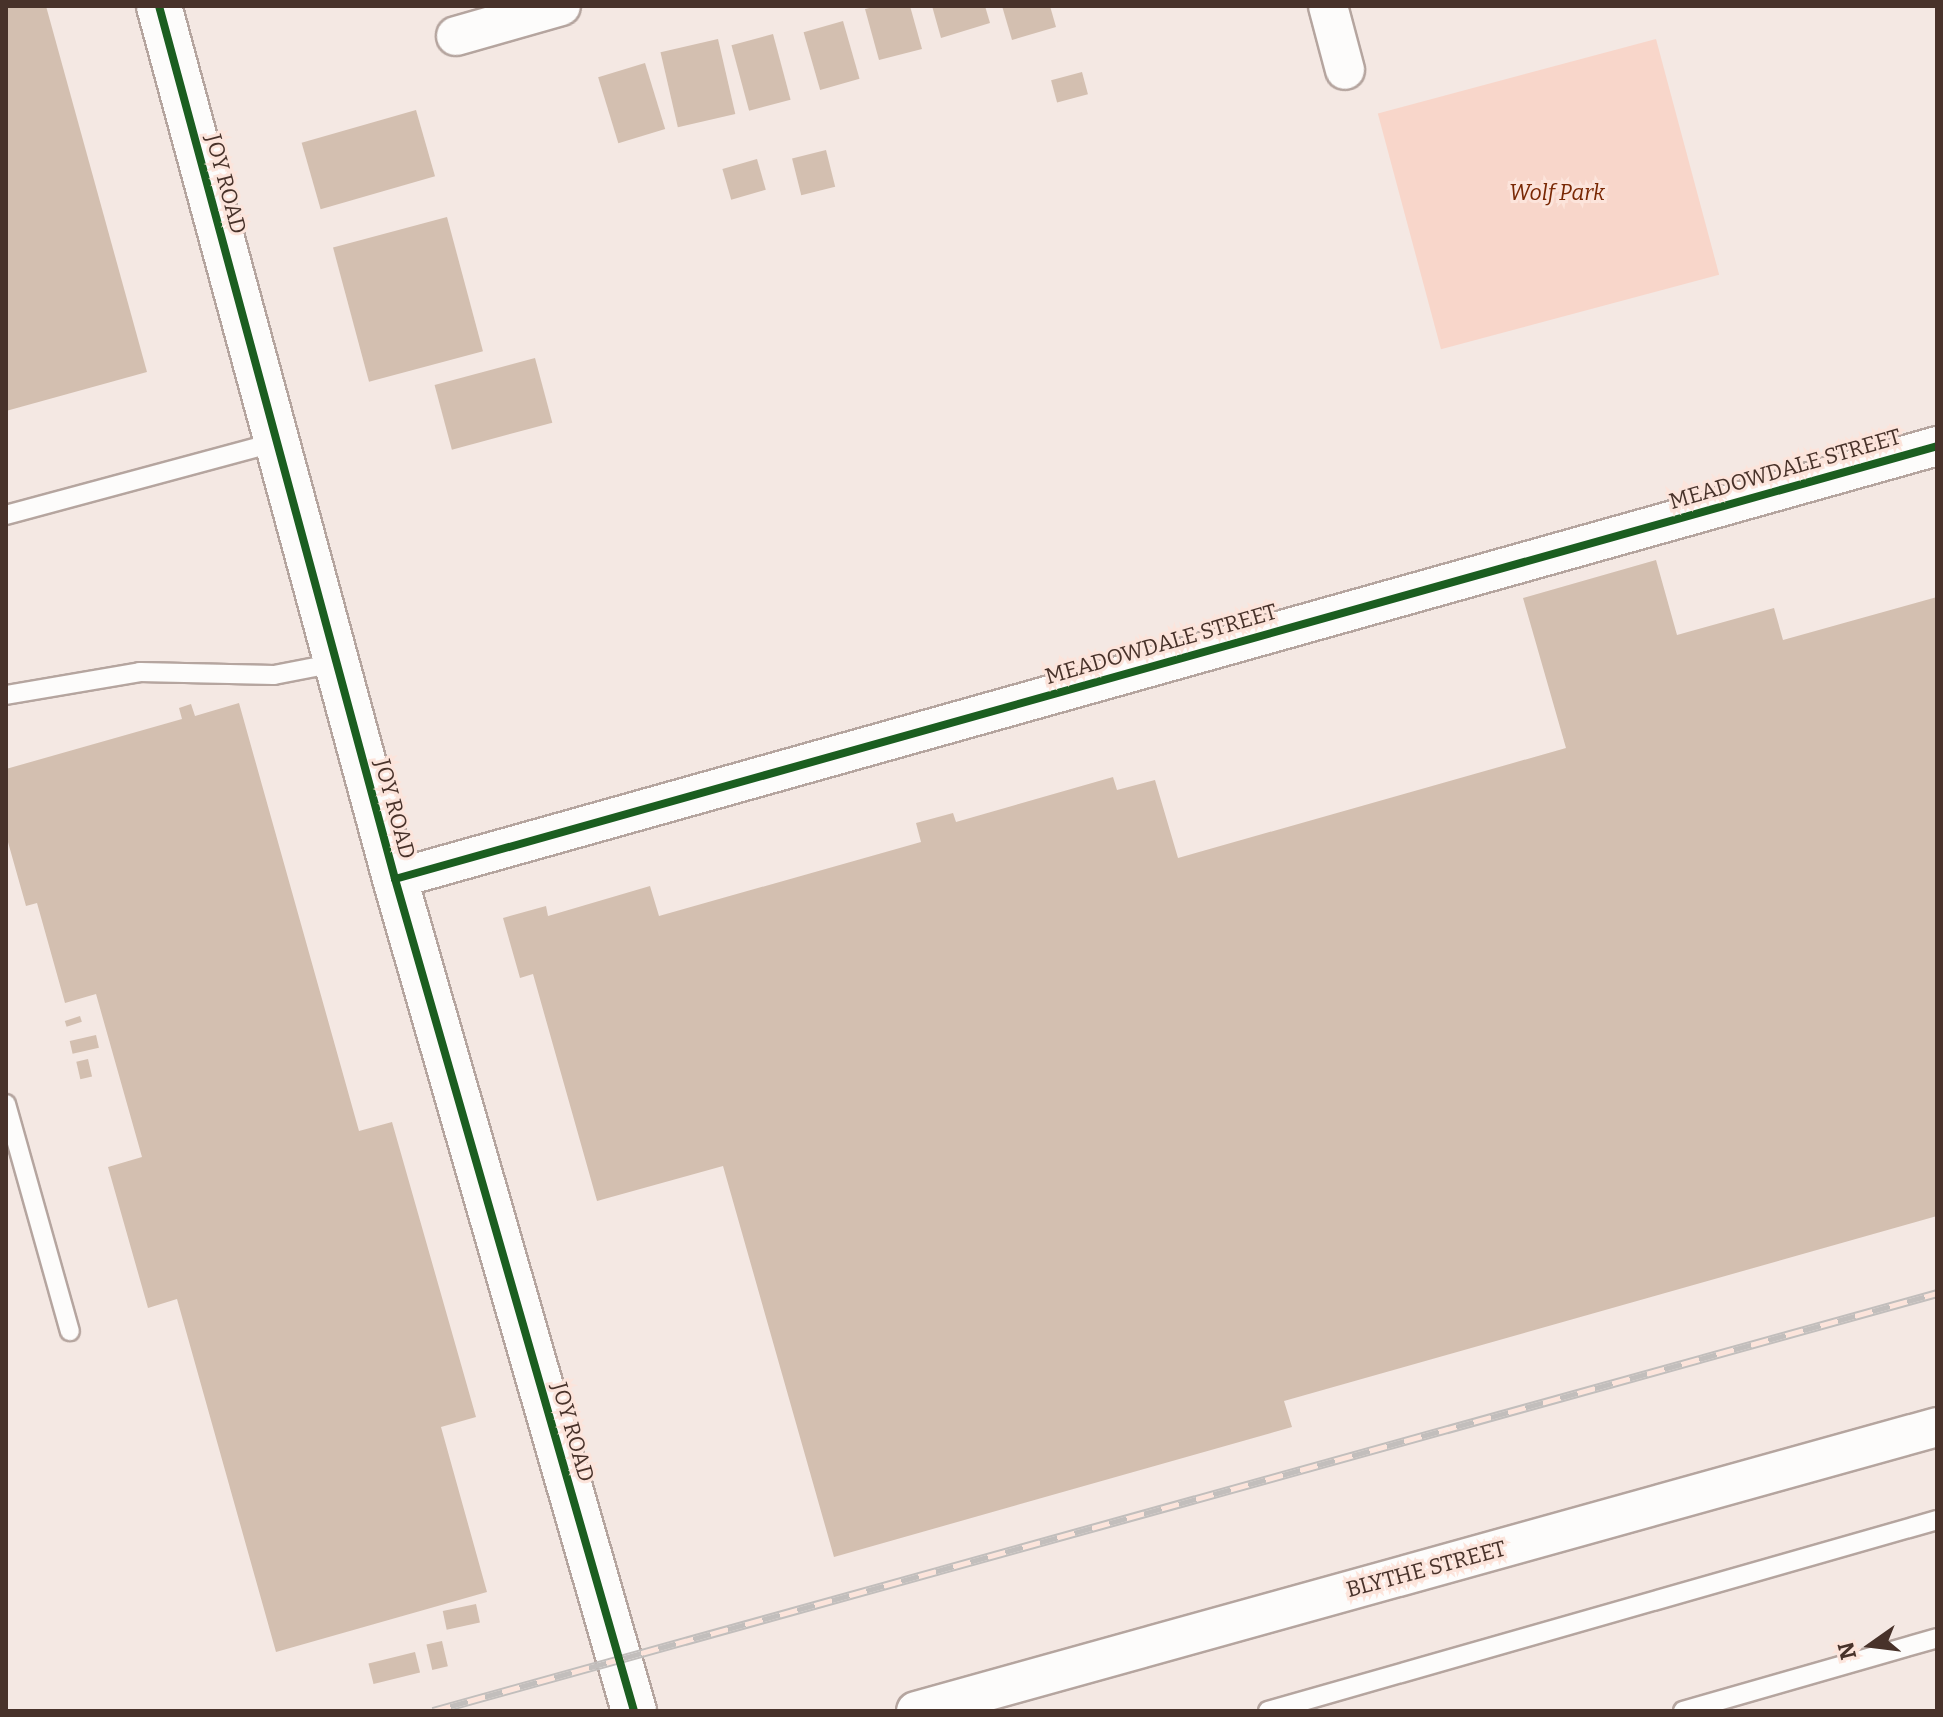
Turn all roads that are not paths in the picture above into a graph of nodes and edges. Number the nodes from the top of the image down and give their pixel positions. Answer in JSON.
{"nodes":[{"id":1,"x":159,"y":6,"type":"edge"},
{"id":2,"x":561,"y":6,"type":"edge"},
{"id":3,"x":1328,"y":6,"type":"edge"},
{"id":4,"x":456,"y":36,"type":"dead end"},
{"id":5,"x":1345,"y":70,"type":"dead end"},
{"id":6,"x":277,"y":442,"type":"junction"},
{"id":7,"x":1937,"y":446,"type":"edge"},
{"id":8,"x":6,"y":515,"type":"edge"},
{"id":9,"x":337,"y":662,"type":"junction"},
{"id":10,"x":6,"y":695,"type":"edge"},
{"id":11,"x":395,"y":879,"type":"junction"},
{"id":12,"x":6,"y":1104,"type":"edge"},
{"id":13,"x":70,"y":1331,"type":"dead end"},
{"id":14,"x":1937,"y":1427,"type":"edge"},
{"id":15,"x":1937,"y":1520,"type":"edge"},
{"id":16,"x":1937,"y":1638,"type":"edge"},
{"id":17,"x":634,"y":1711,"type":"edge"},
{"id":18,"x":916,"y":1711,"type":"edge"},
{"id":19,"x":1268,"y":1711,"type":"edge"},
{"id":20,"x":1683,"y":1711,"type":"edge"}],
"edges":[{"from":1,"to":6,"type":"street","name":"JOY ROAD"},
{"from":2,"to":4,"type":"street"},
{"from":3,"to":5,"type":"street"},
{"from":6,"to":8,"type":"lane"},
{"from":6,"to":9,"type":"street","name":"JOY ROAD"},
{"from":7,"to":11,"type":"street","name":"MEADOWDALE STREET"},
{"from":9,"to":10,"type":"lane"},
{"from":9,"to":11,"type":"street","name":"JOY ROAD"},
{"from":11,"to":17,"type":"street","name":"JOY ROAD"},
{"from":12,"to":13,"type":"lane"},
{"from":14,"to":18,"type":"street","name":"BLYTHE STREET"},
{"from":15,"to":19,"type":"lane"},
{"from":16,"to":20,"type":"lane"}]}
